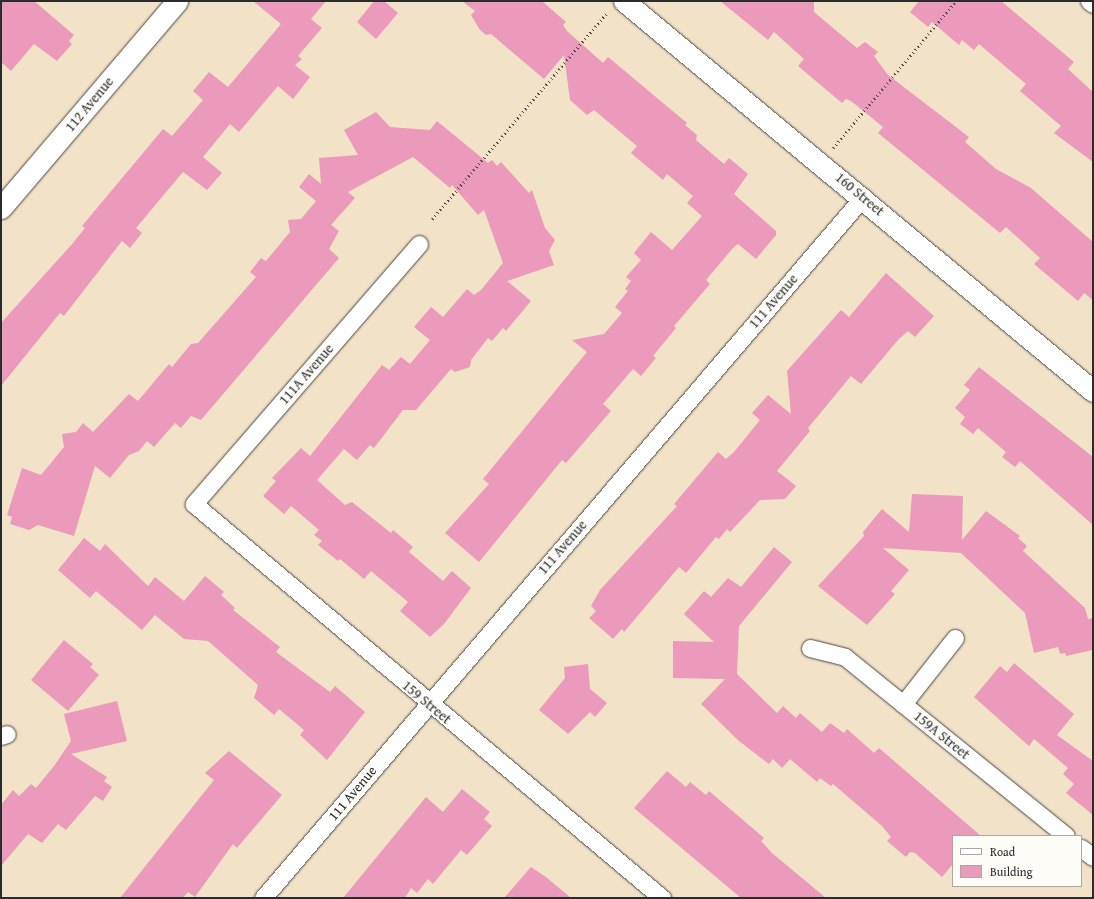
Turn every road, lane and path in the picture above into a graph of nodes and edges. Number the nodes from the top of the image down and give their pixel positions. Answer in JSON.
{"nodes":[{"id":1,"x":177,"y":1,"type":"edge"},
{"id":2,"x":624,"y":1,"type":"edge"},
{"id":3,"x":956,"y":1,"type":"edge"},
{"id":4,"x":1089,"y":1,"type":"edge"},
{"id":5,"x":1093,"y":4,"type":"edge"},
{"id":6,"x":608,"y":13,"type":"dead end"},
{"id":7,"x":833,"y":148,"type":"dead end"},
{"id":8,"x":863,"y":197,"type":"junction"},
{"id":9,"x":1,"y":208,"type":"edge"},
{"id":10,"x":432,"y":220,"type":"dead end"},
{"id":11,"x":419,"y":244,"type":"dead end"},
{"id":12,"x":1093,"y":391,"type":"edge"},
{"id":13,"x":194,"y":504,"type":"joint"},
{"id":14,"x":955,"y":638,"type":"dead end"},
{"id":15,"x":810,"y":648,"type":"dead end"},
{"id":16,"x":428,"y":703,"type":"junction"},
{"id":17,"x":903,"y":704,"type":"junction"},
{"id":18,"x":1065,"y":835,"type":"edge"},
{"id":19,"x":1082,"y":849,"type":"edge"},
{"id":20,"x":1093,"y":858,"type":"edge"},
{"id":21,"x":263,"y":898,"type":"edge"},
{"id":22,"x":662,"y":898,"type":"edge"}],
"edges":[{"from":1,"to":9,"type":"street","name":"112 Avenue"},
{"from":2,"to":8,"type":"street","name":"160 Street"},
{"from":3,"to":7,"type":"path"},
{"from":4,"to":5,"type":"street"},
{"from":6,"to":10,"type":"path"},
{"from":8,"to":12,"type":"street","name":"160 Street"},
{"from":8,"to":16,"type":"street","name":"111 Avenue"},
{"from":11,"to":13,"type":"street","name":"111A Avenue"},
{"from":13,"to":16,"type":"street","name":"159 Street"},
{"from":14,"to":17,"type":"street"},
{"from":15,"to":17,"type":"street","name":"159A Street"},
{"from":16,"to":21,"type":"street","name":"111 Avenue"},
{"from":16,"to":22,"type":"street","name":"159 Street"},
{"from":17,"to":18,"type":"street","name":"159A Street"},
{"from":19,"to":20,"type":"street"}]}
